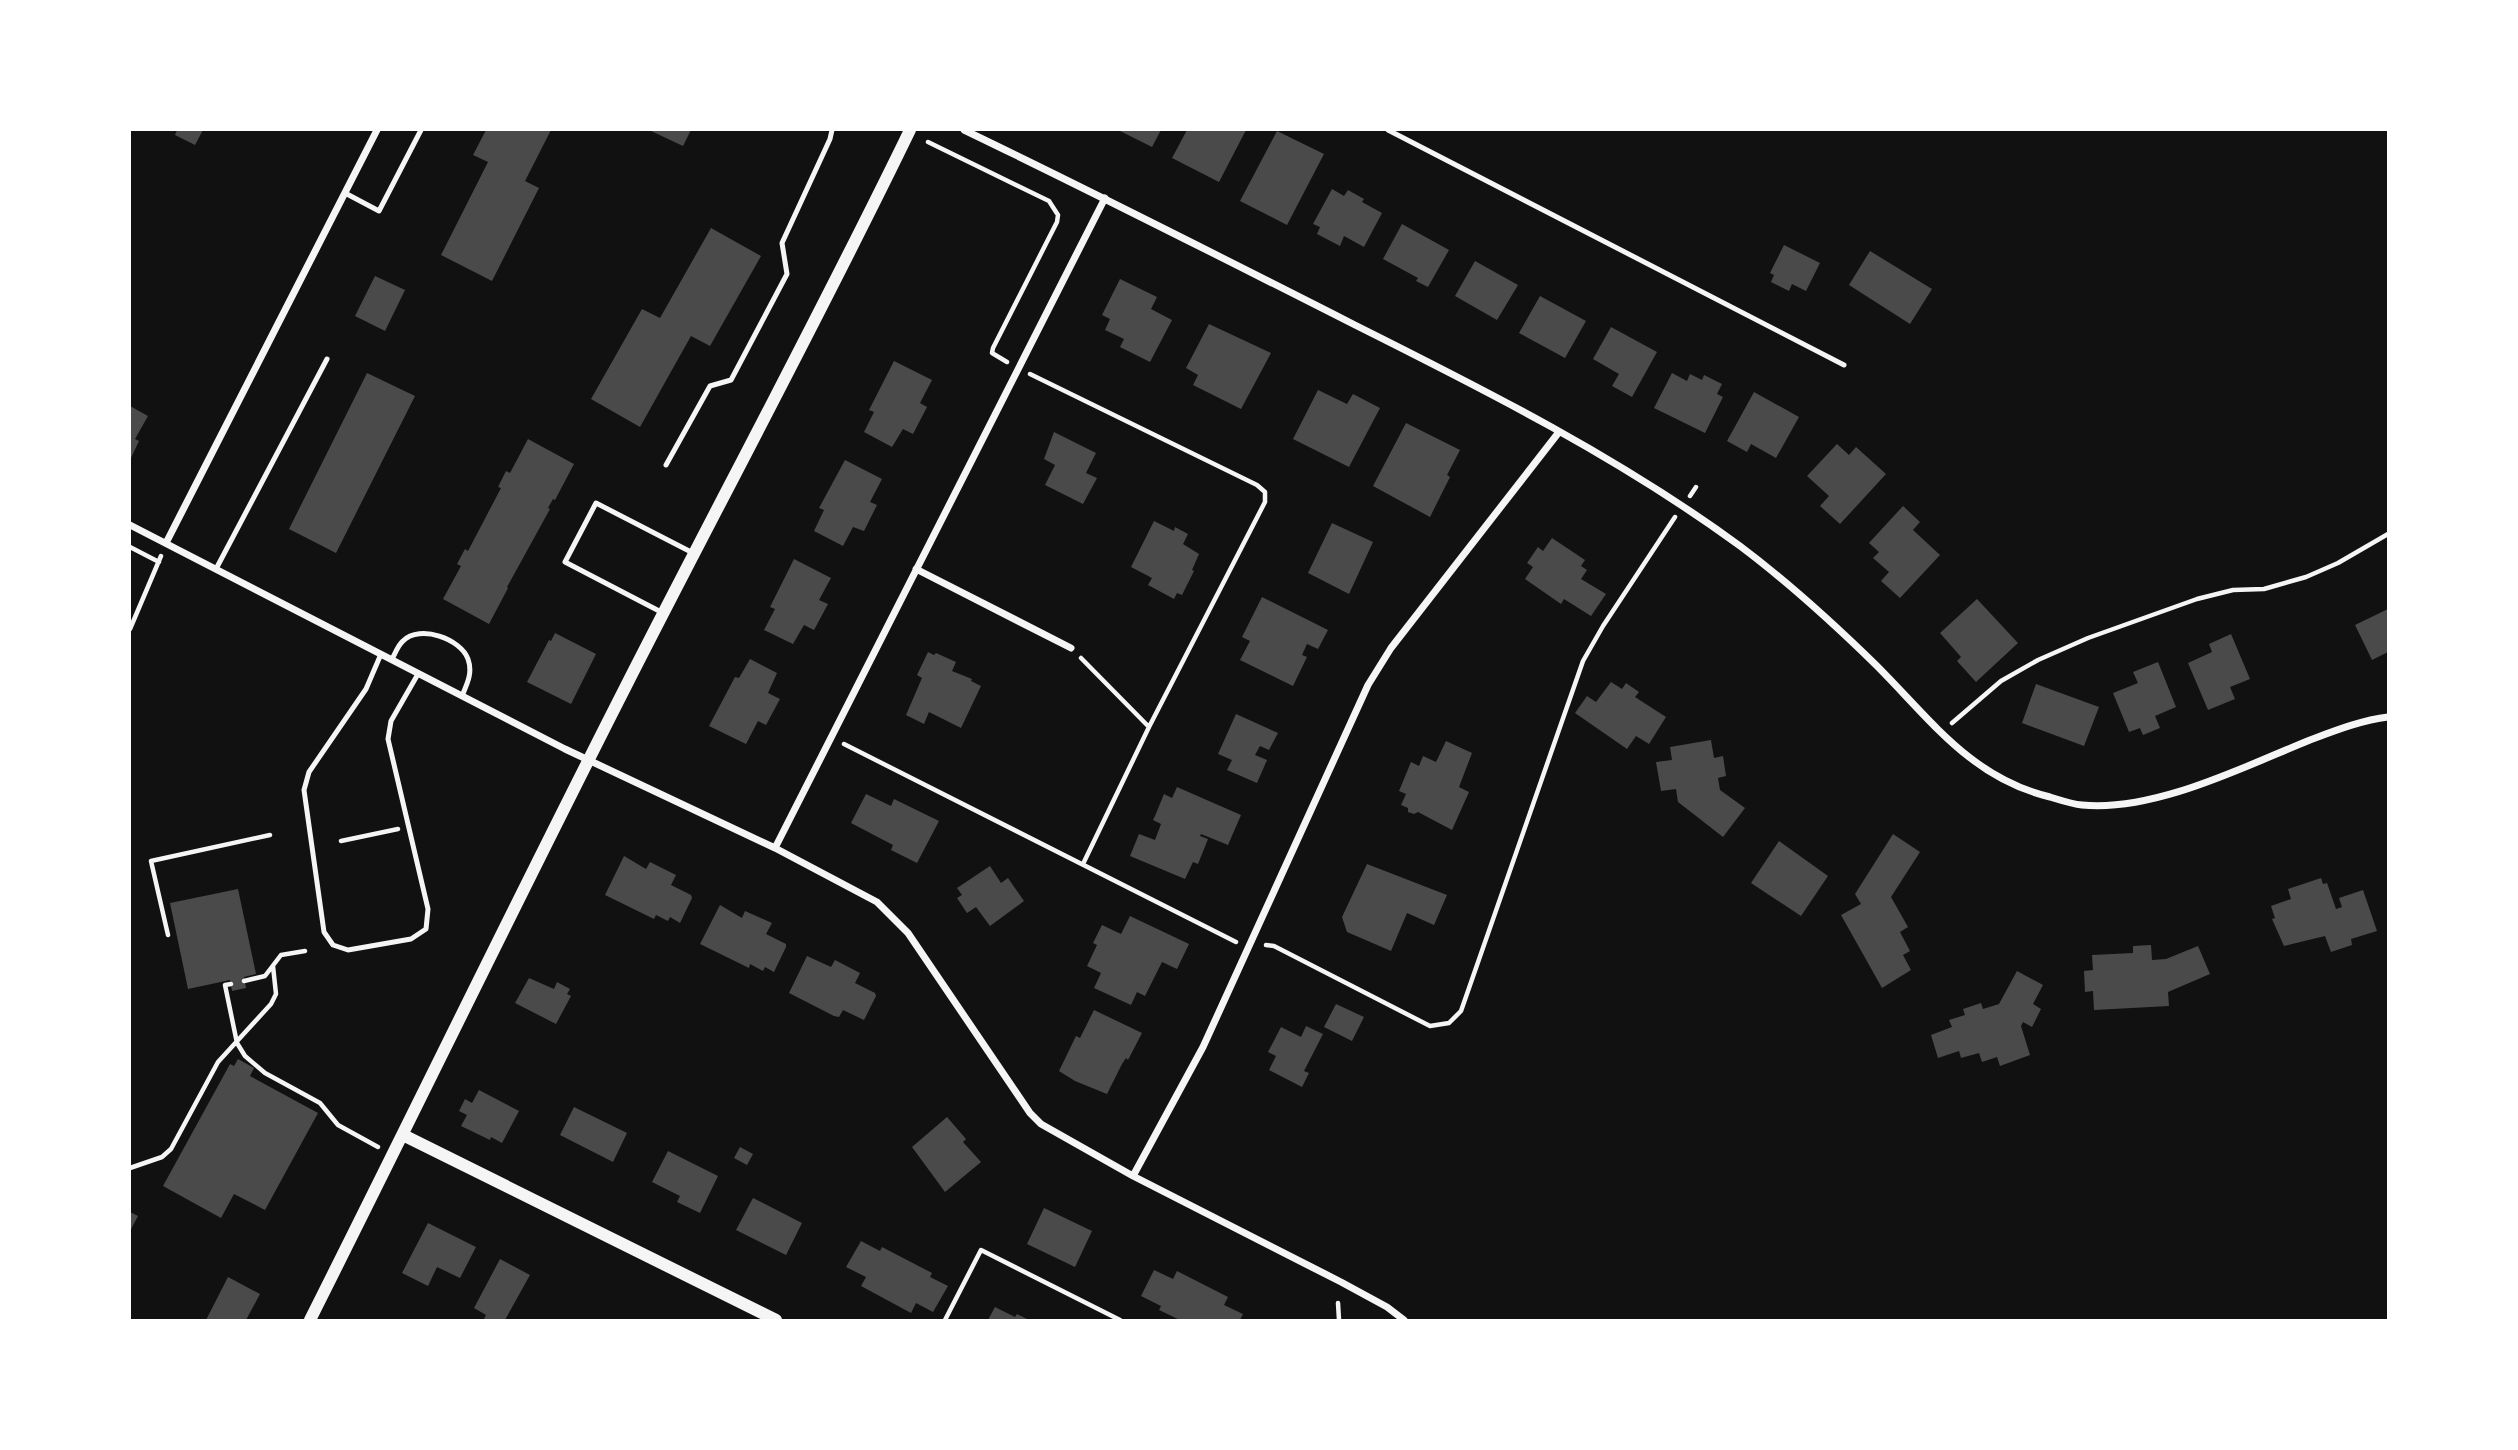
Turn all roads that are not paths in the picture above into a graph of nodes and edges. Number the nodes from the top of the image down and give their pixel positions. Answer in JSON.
{"nodes":[{"id":1,"x":377,"y":130,"type":"edge"},
{"id":2,"x":421,"y":130,"type":"edge"},
{"id":3,"x":832,"y":130,"type":"edge"},
{"id":4,"x":910,"y":130,"type":"edge"},
{"id":5,"x":964,"y":130,"type":"edge"},
{"id":6,"x":1388,"y":130,"type":"edge"},
{"id":7,"x":345,"y":193,"type":"junction"},
{"id":8,"x":1105,"y":198,"type":"junction"},
{"id":9,"x":327,"y":359,"type":"dead end"},
{"id":10,"x":1844,"y":365,"type":"dead end"},
{"id":11,"x":1559,"y":432,"type":"junction"},
{"id":12,"x":667,"y":465,"type":"dead end"},
{"id":13,"x":130,"y":525,"type":"edge"},
{"id":14,"x":166,"y":543,"type":"junction"},
{"id":15,"x":694,"y":553,"type":"junction"},
{"id":16,"x":216,"y":569,"type":"junction"},
{"id":17,"x":916,"y":569,"type":"junction"},
{"id":18,"x":663,"y":613,"type":"junction"},
{"id":19,"x":1070,"y":648,"type":"road end"},
{"id":20,"x":381,"y":654,"type":"junction"},
{"id":21,"x":392,"y":659,"type":"junction"},
{"id":22,"x":418,"y":674,"type":"junction"},
{"id":23,"x":462,"y":696,"type":"junction"},
{"id":24,"x":2389,"y":717,"type":"edge"},
{"id":25,"x":588,"y":760,"type":"junction"},
{"id":26,"x":775,"y":848,"type":"junction"},
{"id":27,"x":403,"y":1135,"type":"junction"},
{"id":28,"x":1133,"y":1176,"type":"junction"},
{"id":29,"x":761,"y":1317,"type":"edge"},
{"id":30,"x":310,"y":1321,"type":"edge"},
{"id":31,"x":776,"y":1321,"type":"edge"},
{"id":32,"x":1404,"y":1321,"type":"edge"}],
"edges":[{"from":1,"to":7,"type":"street"},
{"from":2,"to":7,"type":"lane"},
{"from":3,"to":12,"type":"lane"},
{"from":4,"to":15,"type":"street"},
{"from":5,"to":8,"type":"street"},
{"from":6,"to":10,"type":"lane"},
{"from":7,"to":14,"type":"street"},
{"from":8,"to":11,"type":"street"},
{"from":8,"to":17,"type":"street"},
{"from":9,"to":16,"type":"lane"},
{"from":11,"to":24,"type":"street"},
{"from":11,"to":28,"type":"street"},
{"from":13,"to":14,"type":"street"},
{"from":14,"to":16,"type":"street"},
{"from":15,"to":18,"type":"street"},
{"from":15,"to":18,"type":"lane"},
{"from":16,"to":20,"type":"street"},
{"from":17,"to":19,"type":"street"},
{"from":17,"to":26,"type":"street"},
{"from":18,"to":25,"type":"street"},
{"from":20,"to":21,"type":"street"},
{"from":20,"to":22,"type":"lane"},
{"from":21,"to":22,"type":"street"},
{"from":21,"to":23,"type":"lane"},
{"from":22,"to":23,"type":"street"},
{"from":23,"to":25,"type":"street"},
{"from":25,"to":26,"type":"street"},
{"from":25,"to":27,"type":"street"},
{"from":26,"to":28,"type":"street"},
{"from":27,"to":29,"type":"street"},
{"from":27,"to":30,"type":"street"},
{"from":28,"to":32,"type":"street"},
{"from":29,"to":31,"type":"street"}]}
